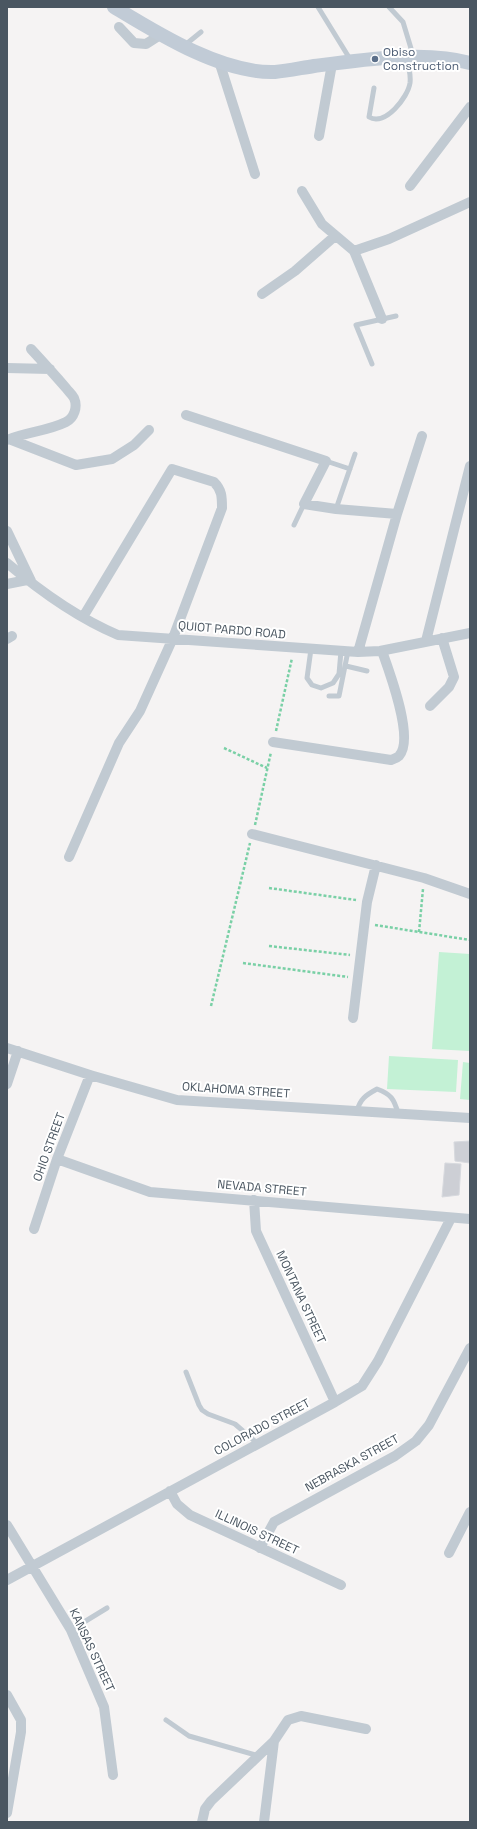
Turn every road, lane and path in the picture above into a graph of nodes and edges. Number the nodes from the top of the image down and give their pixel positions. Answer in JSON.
{"nodes":[{"id":1,"x":114,"y":7,"type":"edge"},
{"id":2,"x":318,"y":7,"type":"edge"},
{"id":3,"x":389,"y":7,"type":"edge"},
{"id":4,"x":119,"y":27,"type":"dead end"},
{"id":5,"x":201,"y":32,"type":"dead end"},
{"id":6,"x":160,"y":35,"type":"junction"},
{"id":7,"x":182,"y":47,"type":"junction"},
{"id":8,"x":409,"y":57,"type":"junction"},
{"id":9,"x":219,"y":61,"type":"junction"},
{"id":10,"x":352,"y":62,"type":"junction"},
{"id":11,"x":470,"y":63,"type":"edge"},
{"id":12,"x":332,"y":64,"type":"junction"},
{"id":13,"x":374,"y":88,"type":"dead end"},
{"id":14,"x":470,"y":108,"type":"edge"},
{"id":15,"x":320,"y":136,"type":"dead end"},
{"id":16,"x":255,"y":174,"type":"dead end"},
{"id":17,"x":410,"y":186,"type":"dead end"},
{"id":18,"x":302,"y":191,"type":"dead end"},
{"id":19,"x":470,"y":202,"type":"edge"},
{"id":20,"x":335,"y":236,"type":"junction"},
{"id":21,"x":354,"y":251,"type":"junction"},
{"id":22,"x":262,"y":294,"type":"dead end"},
{"id":23,"x":396,"y":316,"type":"dead end"},
{"id":24,"x":382,"y":319,"type":"junction"},
{"id":25,"x":30,"y":349,"type":"dead end"},
{"id":26,"x":372,"y":364,"type":"dead end"},
{"id":27,"x":7,"y":368,"type":"edge"},
{"id":28,"x":50,"y":368,"type":"junction"},
{"id":29,"x":186,"y":415,"type":"dead end"},
{"id":30,"x":149,"y":430,"type":"dead end"},
{"id":31,"x":422,"y":436,"type":"dead end"},
{"id":32,"x":8,"y":440,"type":"edge"},
{"id":33,"x":355,"y":454,"type":"dead end"},
{"id":34,"x":326,"y":461,"type":"junction"},
{"id":35,"x":470,"y":466,"type":"edge"},
{"id":36,"x":350,"y":469,"type":"junction"},
{"id":37,"x":304,"y":504,"type":"junction"},
{"id":38,"x":336,"y":509,"type":"junction"},
{"id":39,"x":397,"y":514,"type":"junction"},
{"id":40,"x":294,"y":525,"type":"dead end"},
{"id":41,"x":7,"y":531,"type":"edge"},
{"id":42,"x":7,"y":562,"type":"edge"},
{"id":43,"x":29,"y":581,"type":"junction"},
{"id":44,"x":7,"y":584,"type":"edge"},
{"id":45,"x":83,"y":617,"type":"junction"},
{"id":46,"x":470,"y":633,"type":"edge"},
{"id":47,"x":173,"y":638,"type":"junction"},
{"id":48,"x":442,"y":638,"type":"junction"},
{"id":49,"x":426,"y":641,"type":"junction"},
{"id":50,"x":311,"y":649,"type":"junction"},
{"id":51,"x":349,"y":651,"type":"junction"},
{"id":52,"x":382,"y":651,"type":"junction"},
{"id":53,"x":346,"y":666,"type":"junction"},
{"id":54,"x":367,"y":671,"type":"dead end"},
{"id":55,"x":328,"y":696,"type":"dead end"},
{"id":56,"x":430,"y":706,"type":"dead end"},
{"id":57,"x":273,"y":742,"type":"dead end"},
{"id":58,"x":224,"y":748,"type":"dead end"},
{"id":59,"x":268,"y":768,"type":"dead end"},
{"id":60,"x":252,"y":834,"type":"joint"},
{"id":61,"x":69,"y":857,"type":"dead end"},
{"id":62,"x":376,"y":865,"type":"junction"},
{"id":63,"x":424,"y":878,"type":"junction"},
{"id":64,"x":269,"y":888,"type":"dead end"},
{"id":65,"x":470,"y":894,"type":"edge"},
{"id":66,"x":367,"y":902,"type":"junction"},
{"id":67,"x":364,"y":923,"type":"junction"},
{"id":68,"x":419,"y":932,"type":"junction"},
{"id":69,"x":470,"y":940,"type":"edge"},
{"id":70,"x":269,"y":946,"type":"dead end"},
{"id":71,"x":361,"y":956,"type":"junction"},
{"id":72,"x":243,"y":963,"type":"dead end"},
{"id":73,"x":358,"y":979,"type":"junction"},
{"id":74,"x":211,"y":1006,"type":"dead end"},
{"id":75,"x":352,"y":1018,"type":"dead end"},
{"id":76,"x":7,"y":1048,"type":"edge"},
{"id":77,"x":18,"y":1051,"type":"junction"},
{"id":78,"x":90,"y":1075,"type":"junction"},
{"id":79,"x":7,"y":1084,"type":"edge"},
{"id":80,"x":357,"y":1111,"type":"junction"},
{"id":81,"x":398,"y":1113,"type":"junction"},
{"id":82,"x":470,"y":1118,"type":"edge"},
{"id":83,"x":57,"y":1159,"type":"junction"},
{"id":84,"x":254,"y":1200,"type":"junction"},
{"id":85,"x":452,"y":1218,"type":"junction"},
{"id":86,"x":470,"y":1219,"type":"edge"},
{"id":87,"x":34,"y":1229,"type":"dead end"},
{"id":88,"x":470,"y":1348,"type":"edge"},
{"id":89,"x":186,"y":1372,"type":"dead end"},
{"id":90,"x":335,"y":1402,"type":"junction"},
{"id":91,"x":258,"y":1444,"type":"junction"},
{"id":92,"x":170,"y":1491,"type":"junction"},
{"id":93,"x":470,"y":1512,"type":"edge"},
{"id":94,"x":7,"y":1525,"type":"edge"},
{"id":95,"x":260,"y":1548,"type":"junction"},
{"id":96,"x":449,"y":1553,"type":"dead end"},
{"id":97,"x":32,"y":1566,"type":"junction"},
{"id":98,"x":7,"y":1580,"type":"edge"},
{"id":99,"x":341,"y":1585,"type":"dead end"},
{"id":100,"x":107,"y":1608,"type":"dead end"},
{"id":101,"x":71,"y":1630,"type":"junction"},
{"id":102,"x":7,"y":1695,"type":"edge"},
{"id":103,"x":166,"y":1720,"type":"dead end"},
{"id":104,"x":366,"y":1729,"type":"dead end"},
{"id":105,"x":274,"y":1741,"type":"junction"},
{"id":106,"x":259,"y":1756,"type":"junction"},
{"id":107,"x":113,"y":1775,"type":"dead end"},
{"id":108,"x":7,"y":1813,"type":"edge"},
{"id":109,"x":202,"y":1822,"type":"edge"},
{"id":110,"x":264,"y":1822,"type":"edge"}],
"edges":[{"from":1,"to":6,"type":"street"},
{"from":2,"to":10,"type":"lane"},
{"from":3,"to":8,"type":"lane"},
{"from":4,"to":6,"type":"street"},
{"from":5,"to":7,"type":"lane"},
{"from":6,"to":7,"type":"street"},
{"from":7,"to":9,"type":"street"},
{"from":8,"to":10,"type":"street"},
{"from":8,"to":11,"type":"street"},
{"from":8,"to":13,"type":"lane"},
{"from":9,"to":12,"type":"street"},
{"from":9,"to":16,"type":"street"},
{"from":10,"to":12,"type":"street"},
{"from":12,"to":15,"type":"street"},
{"from":14,"to":17,"type":"street"},
{"from":18,"to":20,"type":"street"},
{"from":19,"to":21,"type":"street"},
{"from":20,"to":21,"type":"street"},
{"from":20,"to":22,"type":"street"},
{"from":21,"to":24,"type":"street"},
{"from":23,"to":24,"type":"lane"},
{"from":24,"to":26,"type":"lane"},
{"from":25,"to":28,"type":"street"},
{"from":27,"to":28,"type":"street"},
{"from":28,"to":32,"type":"street"},
{"from":29,"to":34,"type":"street"},
{"from":30,"to":32,"type":"street"},
{"from":31,"to":39,"type":"street"},
{"from":33,"to":36,"type":"lane"},
{"from":34,"to":36,"type":"lane"},
{"from":34,"to":37,"type":"street"},
{"from":35,"to":49,"type":"street"},
{"from":36,"to":38,"type":"lane"},
{"from":37,"to":38,"type":"street"},
{"from":37,"to":40,"type":"lane"},
{"from":38,"to":39,"type":"street"},
{"from":39,"to":51,"type":"street"},
{"from":41,"to":43,"type":"street"},
{"from":42,"to":43,"type":"street","name":"QUIOT PARDO ROAD"},
{"from":43,"to":44,"type":"street"},
{"from":43,"to":45,"type":"street","name":"QUIOT PARDO ROAD"},
{"from":45,"to":47,"type":"street","name":"QUIOT PARDO ROAD"},
{"from":45,"to":47,"type":"street"},
{"from":46,"to":48,"type":"street","name":"QUIOT PARDO ROAD"},
{"from":47,"to":50,"type":"street","name":"QUIOT PARDO ROAD"},
{"from":47,"to":61,"type":"street"},
{"from":48,"to":49,"type":"street","name":"QUIOT PARDO ROAD"},
{"from":48,"to":56,"type":"street"},
{"from":49,"to":52,"type":"street","name":"QUIOT PARDO ROAD"},
{"from":50,"to":51,"type":"street","name":"QUIOT PARDO ROAD"},
{"from":50,"to":51,"type":"lane"},
{"from":51,"to":52,"type":"street","name":"QUIOT PARDO ROAD"},
{"from":51,"to":53,"type":"lane"},
{"from":52,"to":57,"type":"street"},
{"from":53,"to":54,"type":"lane"},
{"from":53,"to":55,"type":"lane"},
{"from":58,"to":59,"type":"path"},
{"from":60,"to":62,"type":"street"},
{"from":60,"to":74,"type":"path"},
{"from":62,"to":63,"type":"street"},
{"from":62,"to":66,"type":"street"},
{"from":63,"to":65,"type":"street"},
{"from":63,"to":68,"type":"path"},
{"from":64,"to":66,"type":"path"},
{"from":66,"to":67,"type":"street"},
{"from":67,"to":68,"type":"path"},
{"from":67,"to":71,"type":"street"},
{"from":68,"to":69,"type":"path"},
{"from":70,"to":71,"type":"path"},
{"from":71,"to":73,"type":"street"},
{"from":72,"to":73,"type":"path"},
{"from":73,"to":75,"type":"street"},
{"from":76,"to":77,"type":"street","name":"OKLAHOMA STREET"},
{"from":77,"to":78,"type":"street","name":"OKLAHOMA STREET"},
{"from":77,"to":79,"type":"street"},
{"from":78,"to":80,"type":"street","name":"OKLAHOMA STREET"},
{"from":78,"to":83,"type":"street","name":"OHIO STREET"},
{"from":80,"to":81,"type":"street","name":"OKLAHOMA STREET"},
{"from":80,"to":81,"type":"lane"},
{"from":81,"to":82,"type":"street","name":"OKLAHOMA STREET"},
{"from":83,"to":84,"type":"street","name":"NEVADA STREET"},
{"from":83,"to":87,"type":"street","name":"OHIO STREET"},
{"from":84,"to":85,"type":"street","name":"NEVADA STREET"},
{"from":84,"to":90,"type":"street","name":"MONTANA STREET"},
{"from":85,"to":86,"type":"street","name":"NEVADA STREET"},
{"from":85,"to":90,"type":"street","name":"COLORADO STREET"},
{"from":88,"to":95,"type":"street","name":"NEBRASKA STREET"},
{"from":89,"to":91,"type":"lane"},
{"from":90,"to":91,"type":"street","name":"COLORADO STREET"},
{"from":91,"to":92,"type":"street","name":"COLORADO STREET"},
{"from":92,"to":95,"type":"street","name":"ILLINOIS STREET"},
{"from":92,"to":97,"type":"street","name":"COLORADO STREET"},
{"from":93,"to":96,"type":"street"},
{"from":94,"to":97,"type":"street","name":"KANSAS STREET"},
{"from":95,"to":99,"type":"street","name":"ILLINOIS STREET"},
{"from":97,"to":98,"type":"street","name":"COLORADO STREET"},
{"from":97,"to":101,"type":"street","name":"KANSAS STREET"},
{"from":100,"to":101,"type":"lane"},
{"from":101,"to":107,"type":"street","name":"KANSAS STREET"},
{"from":102,"to":108,"type":"street"},
{"from":103,"to":106,"type":"lane"},
{"from":104,"to":105,"type":"street"},
{"from":105,"to":106,"type":"street"},
{"from":105,"to":110,"type":"street"},
{"from":106,"to":109,"type":"street"}]}
